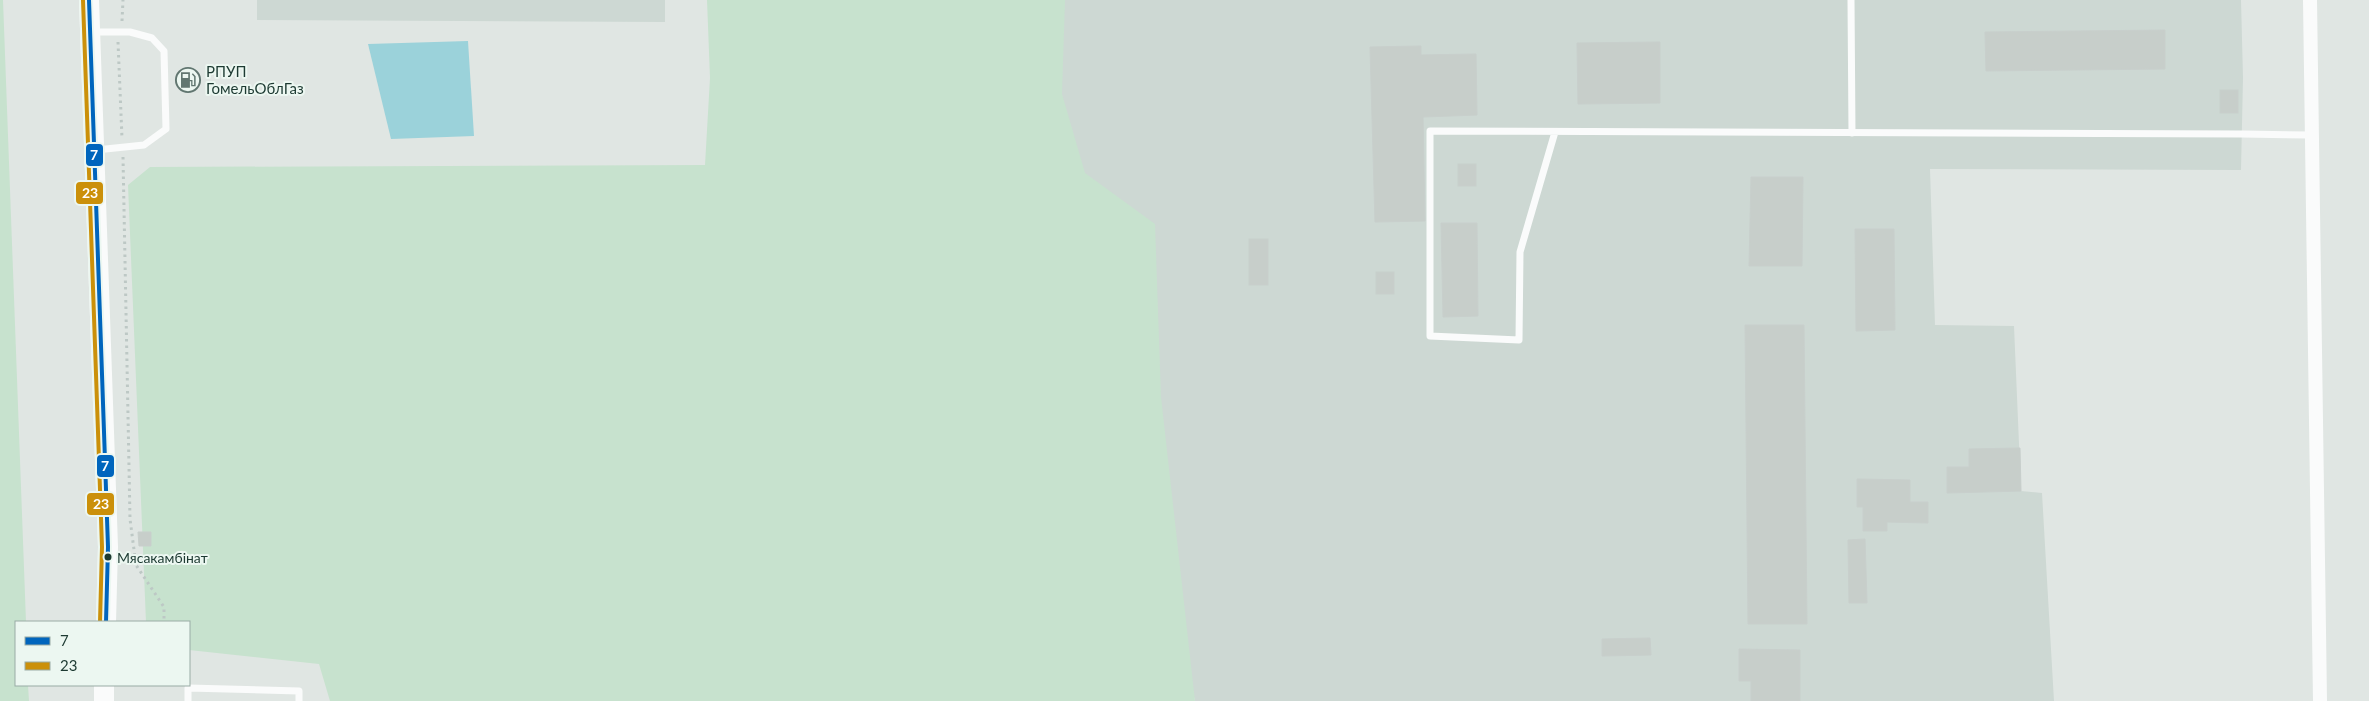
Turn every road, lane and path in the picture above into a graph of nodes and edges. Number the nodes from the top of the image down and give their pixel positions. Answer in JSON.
{"nodes":[{"id":1,"x":89,"y":0,"type":"edge"},
{"id":2,"x":123,"y":0,"type":"edge"},
{"id":3,"x":1851,"y":0,"type":"edge"},
{"id":4,"x":2310,"y":0,"type":"edge"},
{"id":5,"x":89,"y":32,"type":"junction"},
{"id":6,"x":120,"y":32,"type":"junction"},
{"id":7,"x":1555,"y":132,"type":"junction"},
{"id":8,"x":1852,"y":133,"type":"junction"},
{"id":9,"x":2310,"y":135,"type":"junction"},
{"id":10,"x":122,"y":149,"type":"junction"},
{"id":11,"x":94,"y":150,"type":"junction"},
{"id":12,"x":106,"y":621,"type":"edge"},
{"id":13,"x":164,"y":621,"type":"edge"},
{"id":14,"x":104,"y":686,"type":"edge"},
{"id":15,"x":104,"y":701,"type":"edge"},
{"id":16,"x":188,"y":701,"type":"edge"},
{"id":17,"x":300,"y":701,"type":"edge"},
{"id":18,"x":2320,"y":701,"type":"edge"}],
"edges":[{"from":1,"to":5,"type":"main road"},
{"from":2,"to":6,"type":"path"},
{"from":3,"to":8,"type":"lane"},
{"from":4,"to":9,"type":"street"},
{"from":5,"to":6,"type":"lane"},
{"from":5,"to":11,"type":"main road"},
{"from":6,"to":10,"type":"path"},
{"from":6,"to":10,"type":"lane"},
{"from":7,"to":7,"type":"lane"},
{"from":7,"to":8,"type":"lane"},
{"from":8,"to":9,"type":"lane"},
{"from":9,"to":18,"type":"street"},
{"from":10,"to":11,"type":"lane"},
{"from":10,"to":13,"type":"path"},
{"from":11,"to":12,"type":"main road"},
{"from":14,"to":15,"type":"main road"},
{"from":16,"to":17,"type":"lane"}]}
